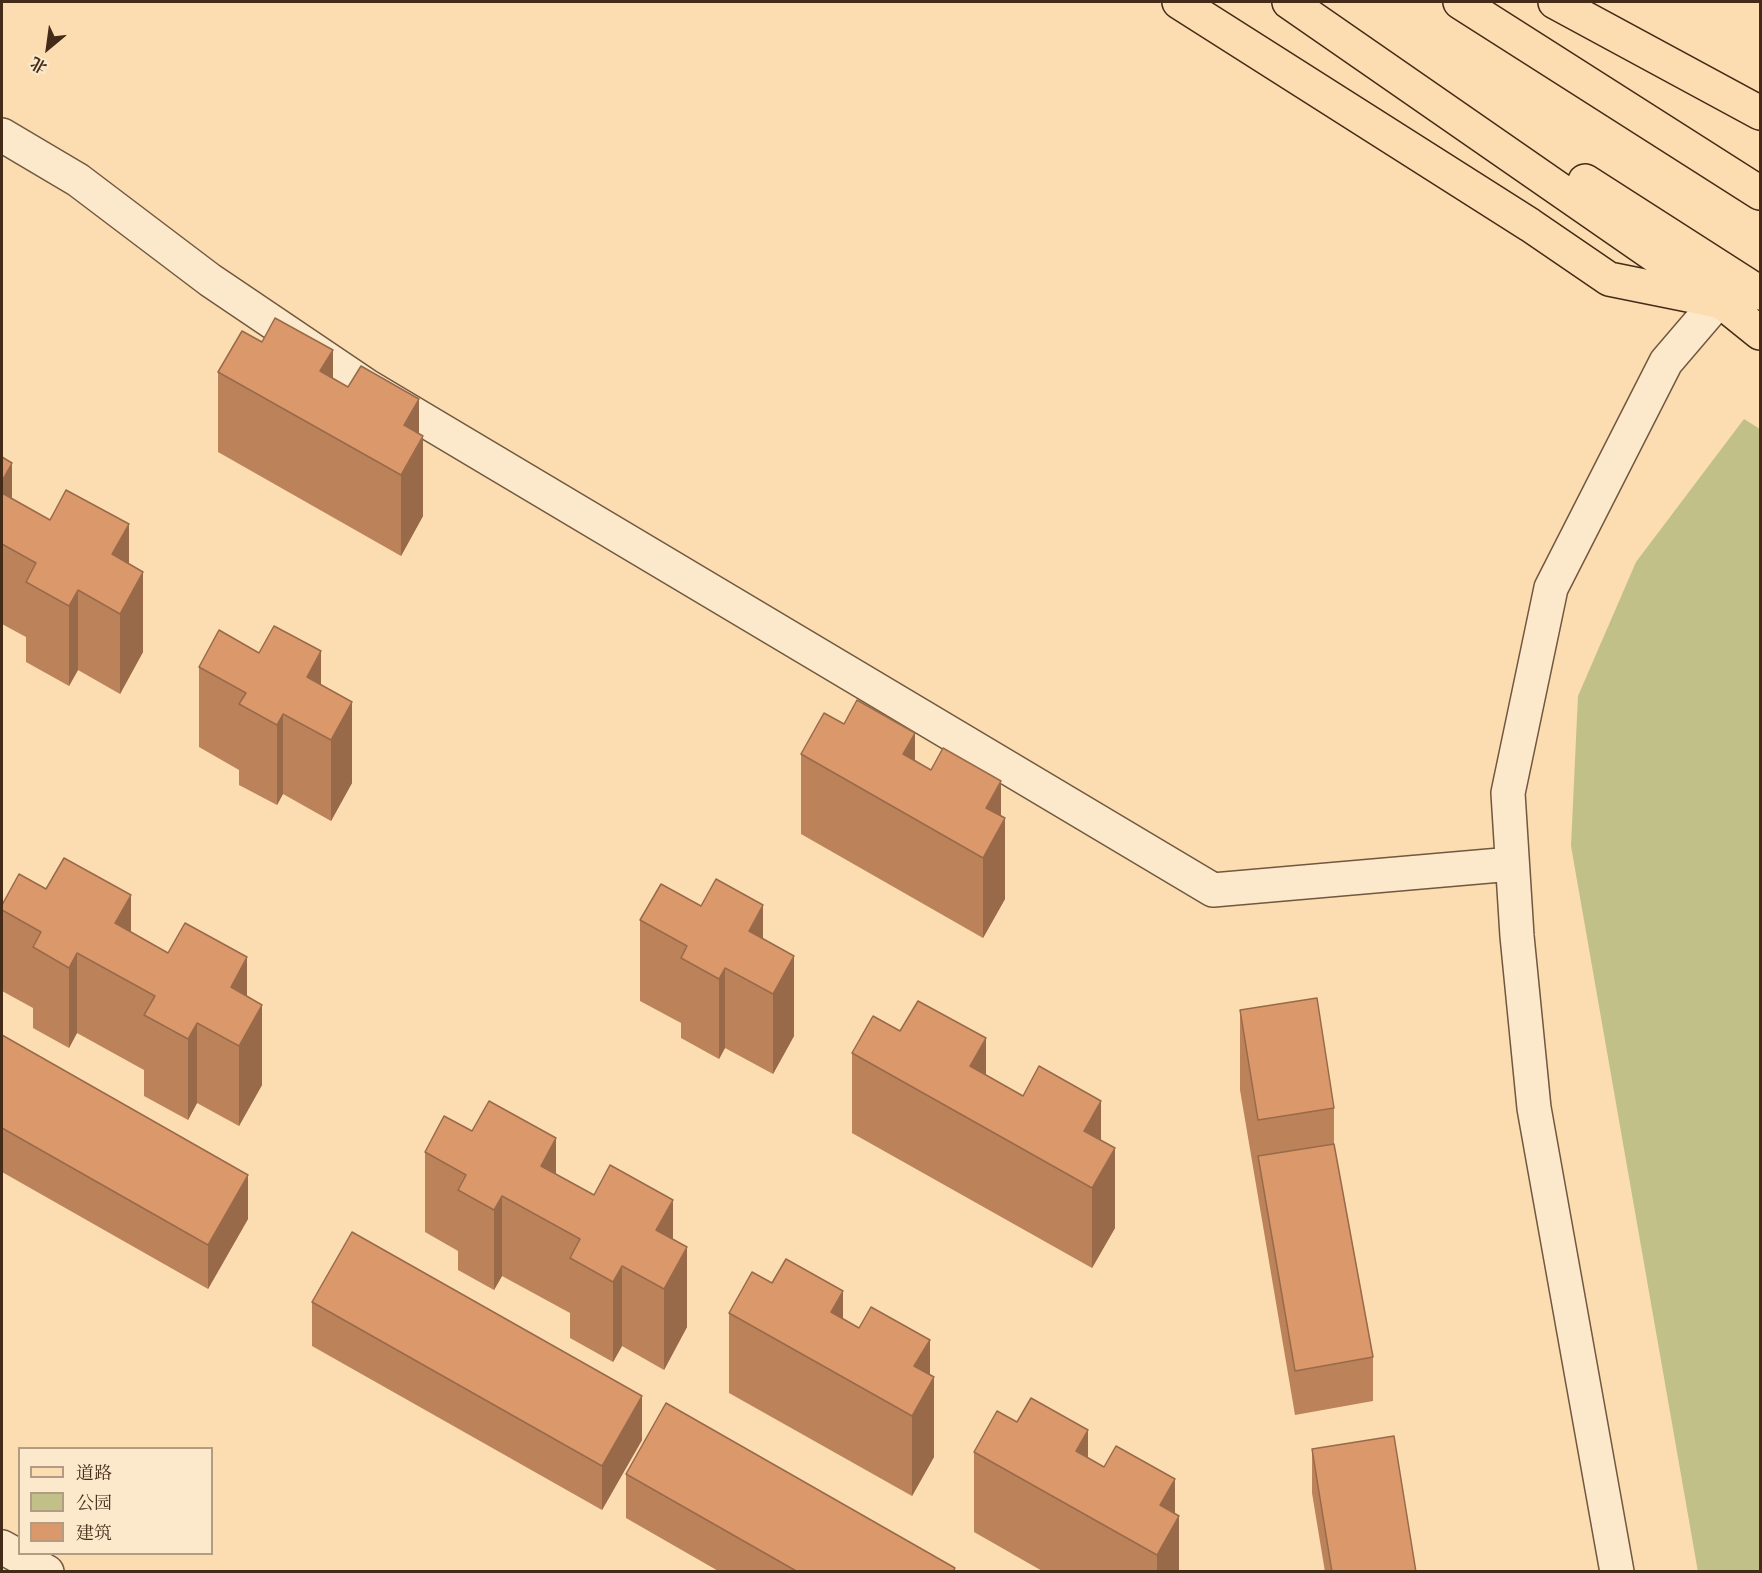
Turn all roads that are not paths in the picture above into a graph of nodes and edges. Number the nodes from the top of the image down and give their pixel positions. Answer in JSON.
{"nodes":[{"id":1,"x":1179,"y":2,"type":"edge"},
{"id":2,"x":1289,"y":2,"type":"edge"},
{"id":3,"x":1306,"y":2,"type":"edge"},
{"id":4,"x":1460,"y":2,"type":"edge"},
{"id":5,"x":1555,"y":2,"type":"edge"},
{"id":6,"x":1585,"y":2,"type":"edge"},
{"id":7,"x":1761,"y":112,"type":"edge"},
{"id":8,"x":2,"y":135,"type":"edge"},
{"id":9,"x":1761,"y":193,"type":"edge"},
{"id":10,"x":1761,"y":293,"type":"edge"},
{"id":11,"x":1719,"y":300,"type":"junction"},
{"id":12,"x":1761,"y":326,"type":"edge"},
{"id":13,"x":1761,"y":333,"type":"edge"},
{"id":14,"x":1512,"y":864,"type":"junction"},
{"id":15,"x":2,"y":1547,"type":"edge"},
{"id":16,"x":46,"y":1572,"type":"edge"},
{"id":17,"x":1617,"y":1572,"type":"edge"}],
"edges":[{"from":1,"to":11,"type":"main road"},
{"from":2,"to":11,"type":"main road"},
{"from":3,"to":10,"type":"main road"},
{"from":4,"to":9,"type":"main road"},
{"from":5,"to":7,"type":"main road"},
{"from":6,"to":7,"type":"main road"},
{"from":8,"to":14,"type":"street"},
{"from":11,"to":12,"type":"main road"},
{"from":11,"to":13,"type":"main road"},
{"from":11,"to":14,"type":"street"},
{"from":14,"to":17,"type":"street"},
{"from":15,"to":16,"type":"street"}]}
